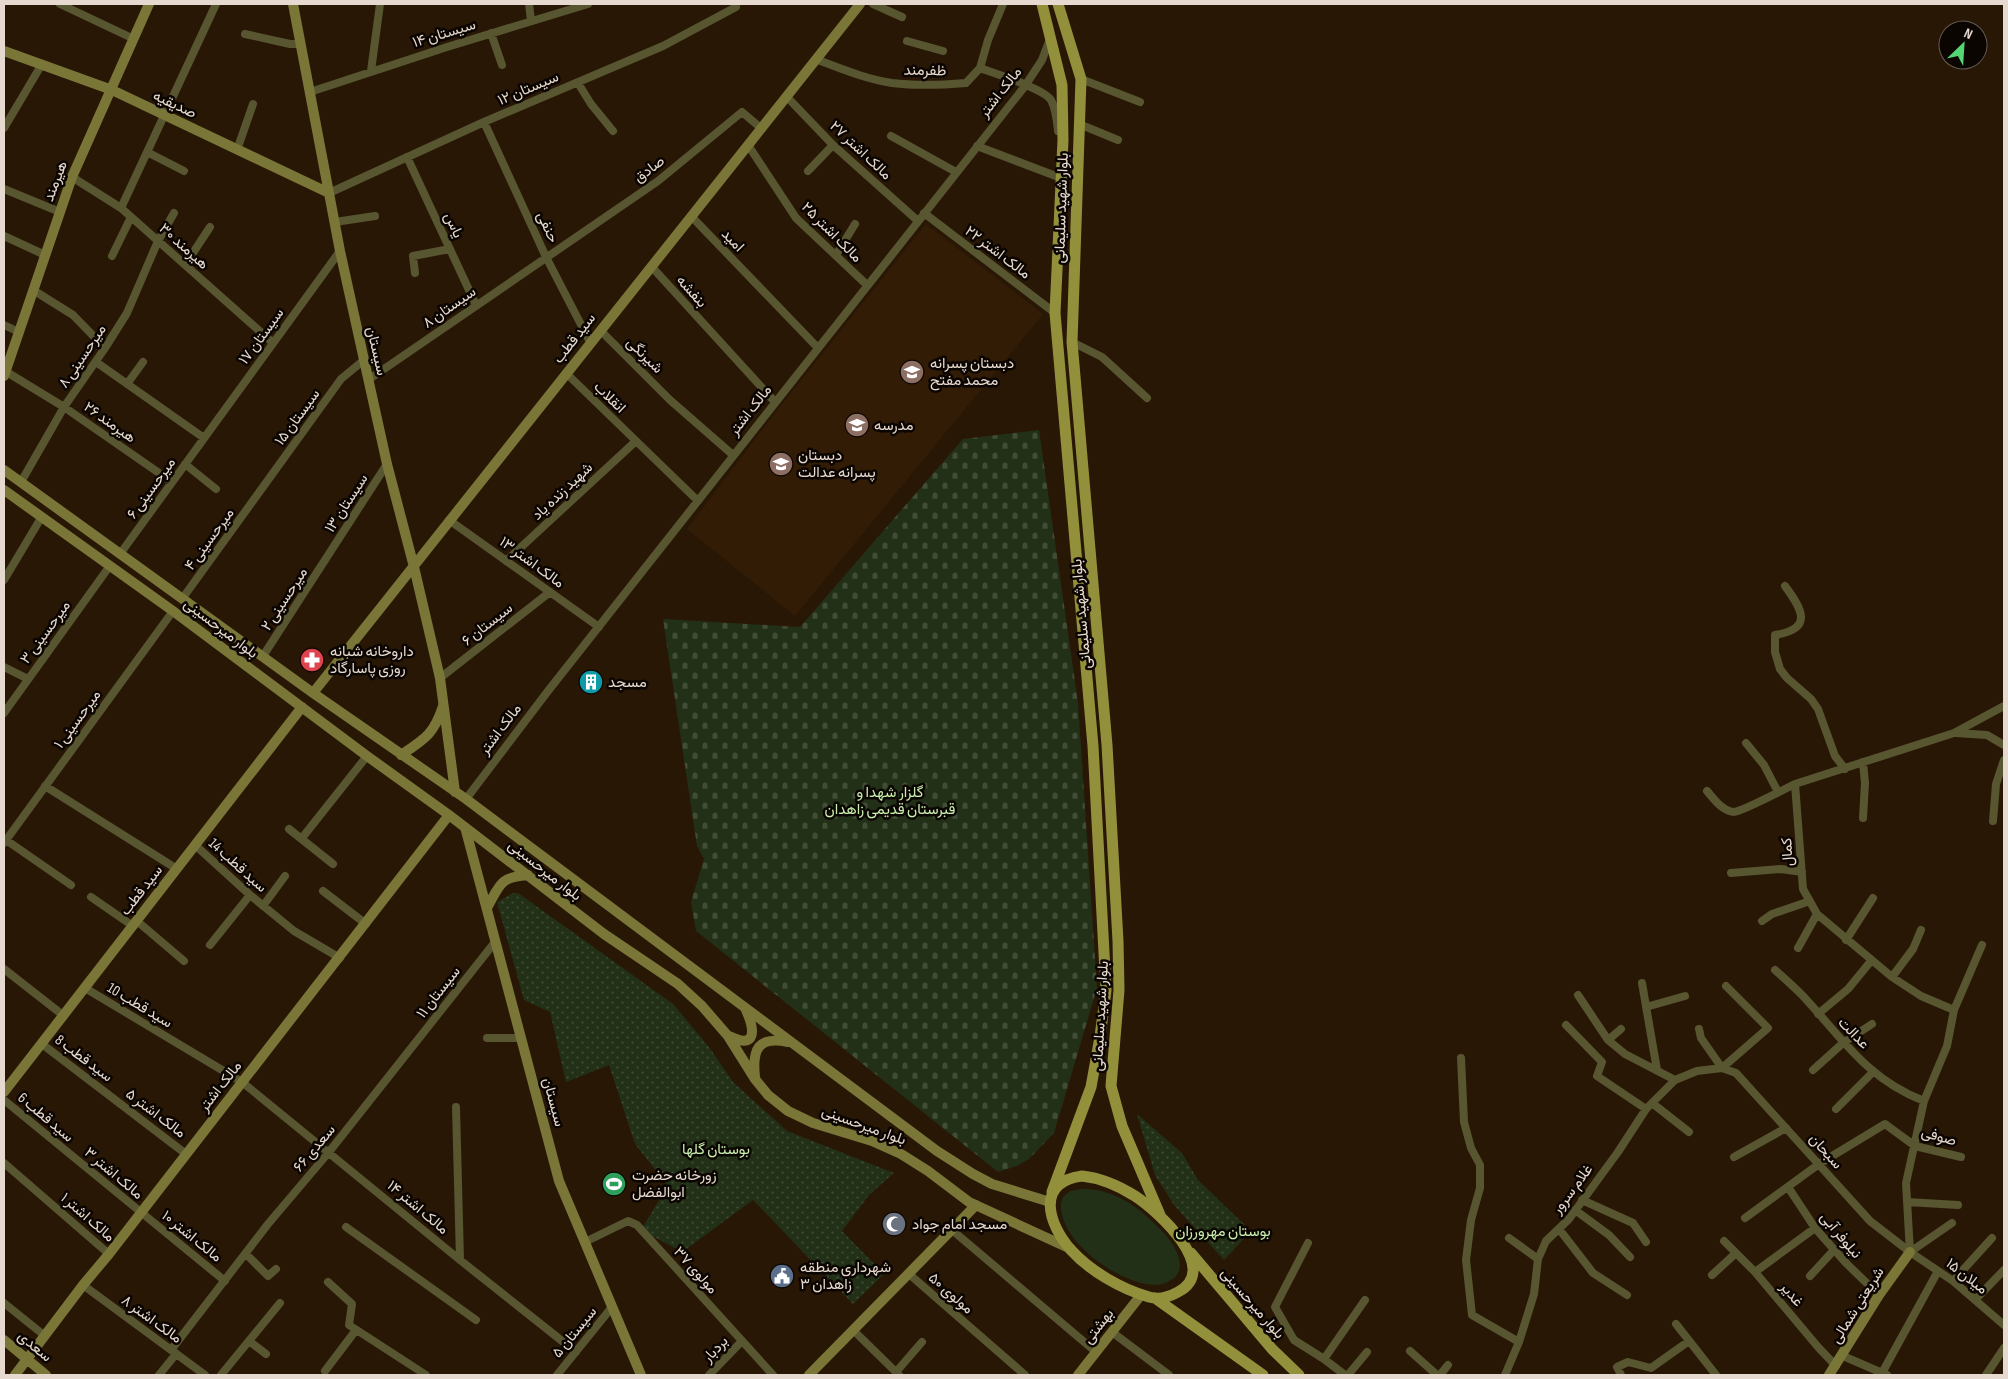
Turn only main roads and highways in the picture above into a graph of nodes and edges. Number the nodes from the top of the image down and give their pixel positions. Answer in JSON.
{"nodes":[{"id":1,"x":1042,"y":4,"type":"edge"},
{"id":2,"x":1058,"y":4,"type":"edge"},
{"id":3,"x":1051,"y":1197,"type":"junction"},
{"id":4,"x":1160,"y":1215,"type":"junction"},
{"id":5,"x":1187,"y":1249,"type":"junction"},
{"id":6,"x":1155,"y":1298,"type":"junction"},
{"id":7,"x":1264,"y":1375,"type":"edge"},
{"id":8,"x":1299,"y":1375,"type":"edge"}],
"edges":[{"from":1,"to":3,"type":"main road","name":"بلوار شهید سلیمانی"},
{"from":2,"to":4,"type":"main road","name":"بلوار شهید سلیمانی"},
{"from":3,"to":4,"type":"main road"},
{"from":3,"to":6,"type":"main road"},
{"from":4,"to":5,"type":"main road","name":"بلوار میرحسینی"},
{"from":5,"to":6,"type":"main road"},
{"from":5,"to":8,"type":"main road","name":"بلوار میرحسینی"},
{"from":6,"to":7,"type":"main road"}]}
